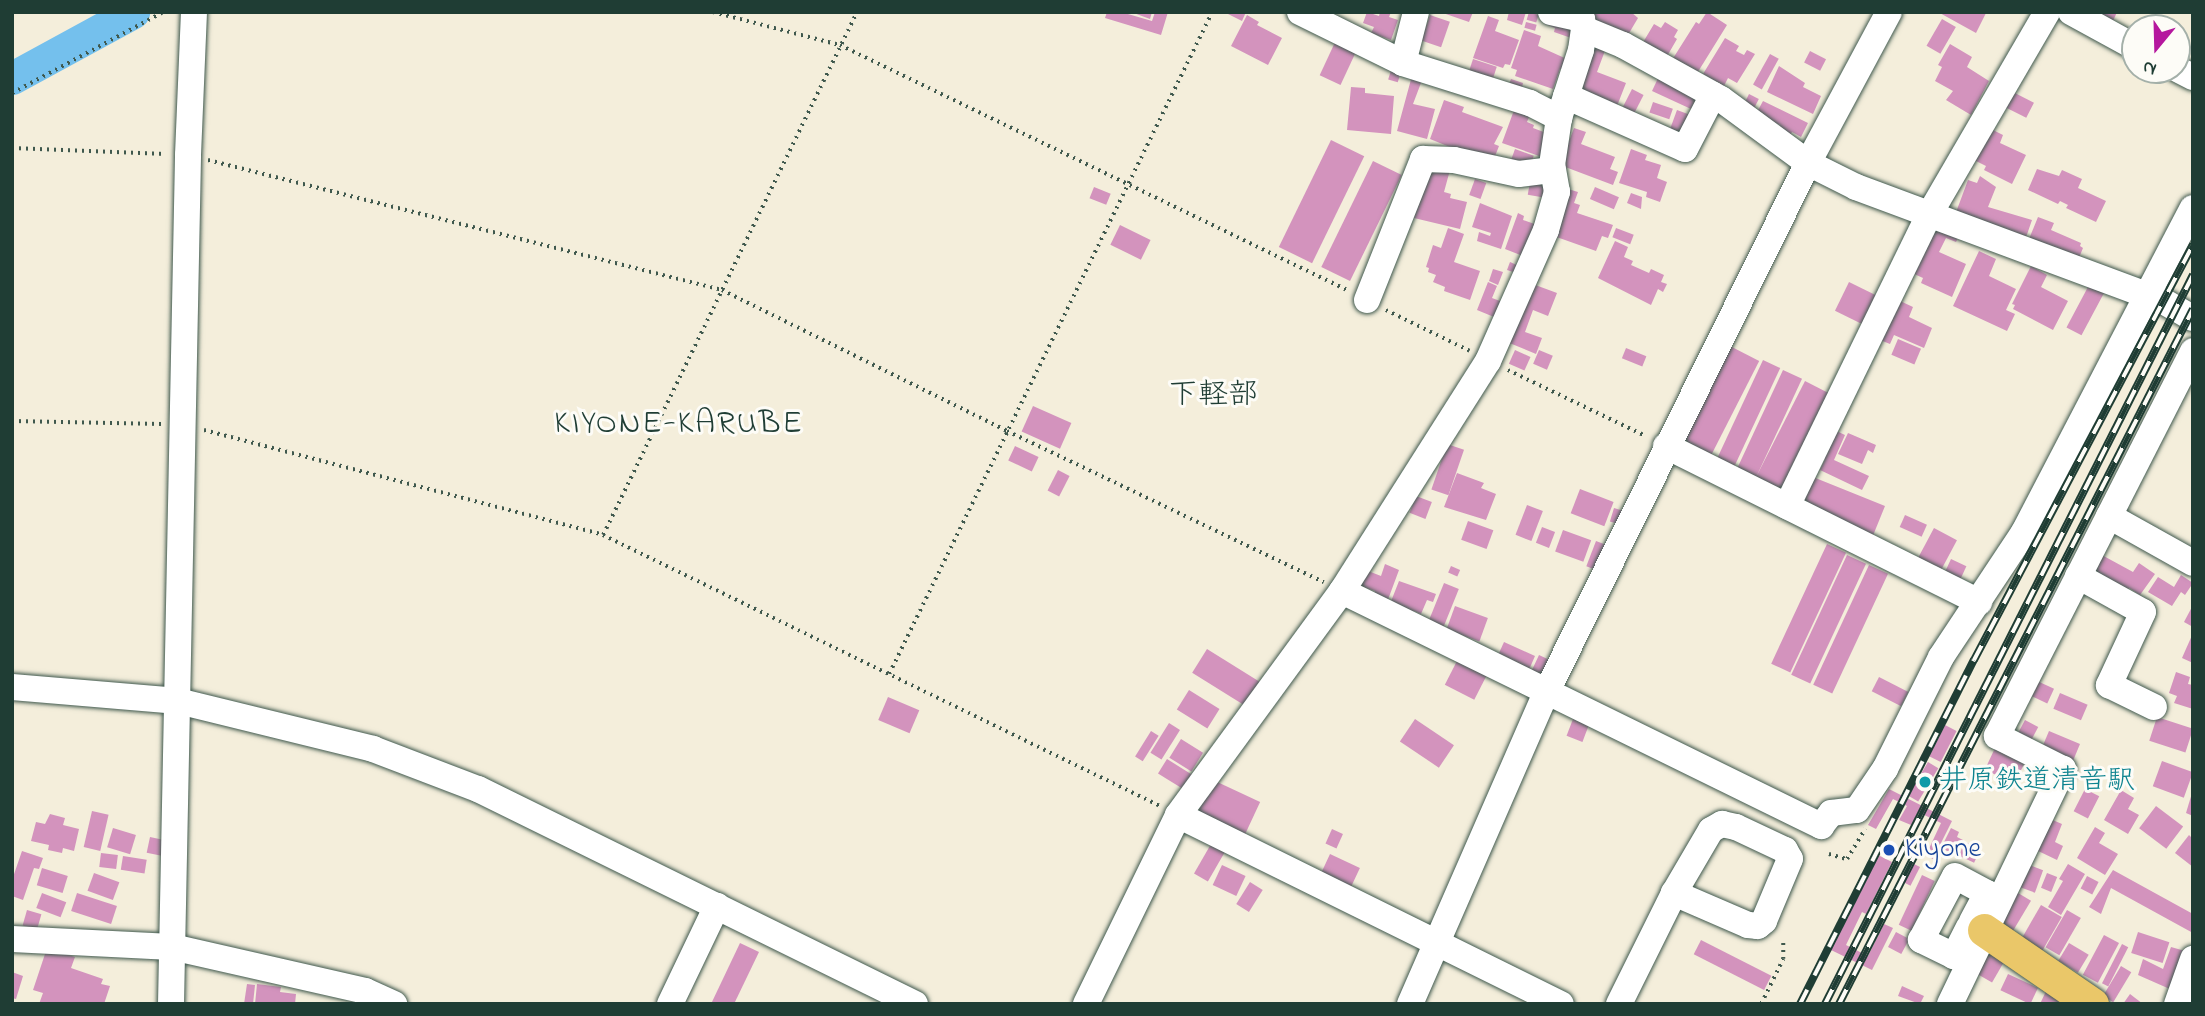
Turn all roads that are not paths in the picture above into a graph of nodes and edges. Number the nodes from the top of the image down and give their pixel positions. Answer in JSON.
{"nodes":[{"id":1,"x":194,"y":12,"type":"edge"},
{"id":2,"x":1300,"y":12,"type":"edge"},
{"id":3,"x":1416,"y":12,"type":"edge"},
{"id":4,"x":1551,"y":12,"type":"edge"},
{"id":5,"x":1889,"y":12,"type":"edge"},
{"id":6,"x":2047,"y":12,"type":"edge"},
{"id":7,"x":2071,"y":12,"type":"edge"},
{"id":8,"x":1582,"y":20,"type":"edge"},
{"id":9,"x":2121,"y":39,"type":"edge"},
{"id":10,"x":1403,"y":63,"type":"junction"},
{"id":11,"x":1713,"y":95,"type":"junction"},
{"id":12,"x":1563,"y":107,"type":"junction"},
{"id":13,"x":1808,"y":163,"type":"junction"},
{"id":14,"x":1553,"y":170,"type":"junction"},
{"id":15,"x":2193,"y":208,"type":"edge"},
{"id":16,"x":1929,"y":215,"type":"junction"},
{"id":17,"x":2147,"y":298,"type":"junction"},
{"id":18,"x":1367,"y":300,"type":"road end"},
{"id":19,"x":2193,"y":318,"type":"edge"},
{"id":20,"x":2193,"y":351,"type":"edge"},
{"id":21,"x":1666,"y":446,"type":"junction"},
{"id":22,"x":1787,"y":506,"type":"junction"},
{"id":23,"x":2109,"y":516,"type":"junction"},
{"id":24,"x":2193,"y":563,"type":"edge"},
{"id":25,"x":2078,"y":576,"type":"junction"},
{"id":26,"x":1342,"y":591,"type":"junction"},
{"id":27,"x":1979,"y":602,"type":"junction"},
{"id":28,"x":12,"y":687,"type":"edge"},
{"id":29,"x":1547,"y":691,"type":"junction"},
{"id":30,"x":178,"y":701,"type":"junction"},
{"id":31,"x":2154,"y":707,"type":"dead end"},
{"id":32,"x":2050,"y":763,"type":"junction"},
{"id":33,"x":1178,"y":815,"type":"junction"},
{"id":34,"x":1987,"y":893,"type":"junction"},
{"id":35,"x":1674,"y":894,"type":"junction"},
{"id":36,"x":717,"y":906,"type":"junction"},
{"id":37,"x":1978,"y":926,"type":"junction"},
{"id":38,"x":12,"y":939,"type":"edge"},
{"id":39,"x":1438,"y":943,"type":"junction"},
{"id":40,"x":172,"y":947,"type":"junction"},
{"id":41,"x":1954,"y":956,"type":"junction"},
{"id":42,"x":2193,"y":959,"type":"edge"},
{"id":43,"x":383,"y":1002,"type":"edge"},
{"id":44,"x":171,"y":1004,"type":"edge"},
{"id":45,"x":670,"y":1004,"type":"edge"},
{"id":46,"x":915,"y":1004,"type":"edge"},
{"id":47,"x":1086,"y":1004,"type":"edge"},
{"id":48,"x":1410,"y":1004,"type":"edge"},
{"id":49,"x":1561,"y":1004,"type":"edge"},
{"id":50,"x":1619,"y":1004,"type":"edge"},
{"id":51,"x":1930,"y":1004,"type":"edge"},
{"id":52,"x":1950,"y":1004,"type":"edge"},
{"id":53,"x":2092,"y":1004,"type":"edge"},
{"id":54,"x":2176,"y":1004,"type":"edge"}],
"edges":[{"from":1,"to":30,"type":"street"},
{"from":2,"to":10,"type":"street"},
{"from":3,"to":10,"type":"street"},
{"from":4,"to":8,"type":"street"},
{"from":5,"to":13,"type":"street"},
{"from":6,"to":16,"type":"street"},
{"from":7,"to":9,"type":"street"},
{"from":8,"to":11,"type":"street"},
{"from":8,"to":12,"type":"street"},
{"from":10,"to":12,"type":"street"},
{"from":11,"to":12,"type":"street"},
{"from":11,"to":13,"type":"street"},
{"from":12,"to":14,"type":"street"},
{"from":13,"to":16,"type":"street"},
{"from":13,"to":21,"type":"street"},
{"from":14,"to":18,"type":"street"},
{"from":14,"to":26,"type":"street"},
{"from":15,"to":17,"type":"street"},
{"from":16,"to":17,"type":"street"},
{"from":16,"to":22,"type":"street"},
{"from":17,"to":19,"type":"street"},
{"from":17,"to":27,"type":"street"},
{"from":20,"to":23,"type":"street"},
{"from":21,"to":22,"type":"street"},
{"from":21,"to":29,"type":"street"},
{"from":22,"to":27,"type":"street"},
{"from":23,"to":24,"type":"street"},
{"from":23,"to":25,"type":"street"},
{"from":25,"to":31,"type":"street"},
{"from":25,"to":32,"type":"street"},
{"from":26,"to":29,"type":"street"},
{"from":26,"to":33,"type":"street"},
{"from":27,"to":29,"type":"street"},
{"from":28,"to":30,"type":"street"},
{"from":29,"to":39,"type":"street"},
{"from":30,"to":36,"type":"street"},
{"from":30,"to":40,"type":"street"},
{"from":32,"to":34,"type":"street"},
{"from":32,"to":37,"type":"street"},
{"from":33,"to":39,"type":"street"},
{"from":33,"to":47,"type":"street"},
{"from":34,"to":37,"type":"street"},
{"from":34,"to":41,"type":"street"},
{"from":35,"to":35,"type":"street"},
{"from":35,"to":50,"type":"street"},
{"from":36,"to":45,"type":"street"},
{"from":36,"to":46,"type":"street"},
{"from":37,"to":41,"type":"street"},
{"from":37,"to":52,"type":"street"},
{"from":37,"to":53,"type":"main road"},
{"from":38,"to":40,"type":"street"},
{"from":39,"to":48,"type":"street"},
{"from":39,"to":49,"type":"street"},
{"from":40,"to":43,"type":"street"},
{"from":40,"to":44,"type":"street"},
{"from":41,"to":51,"type":"street"},
{"from":42,"to":54,"type":"street"}]}
